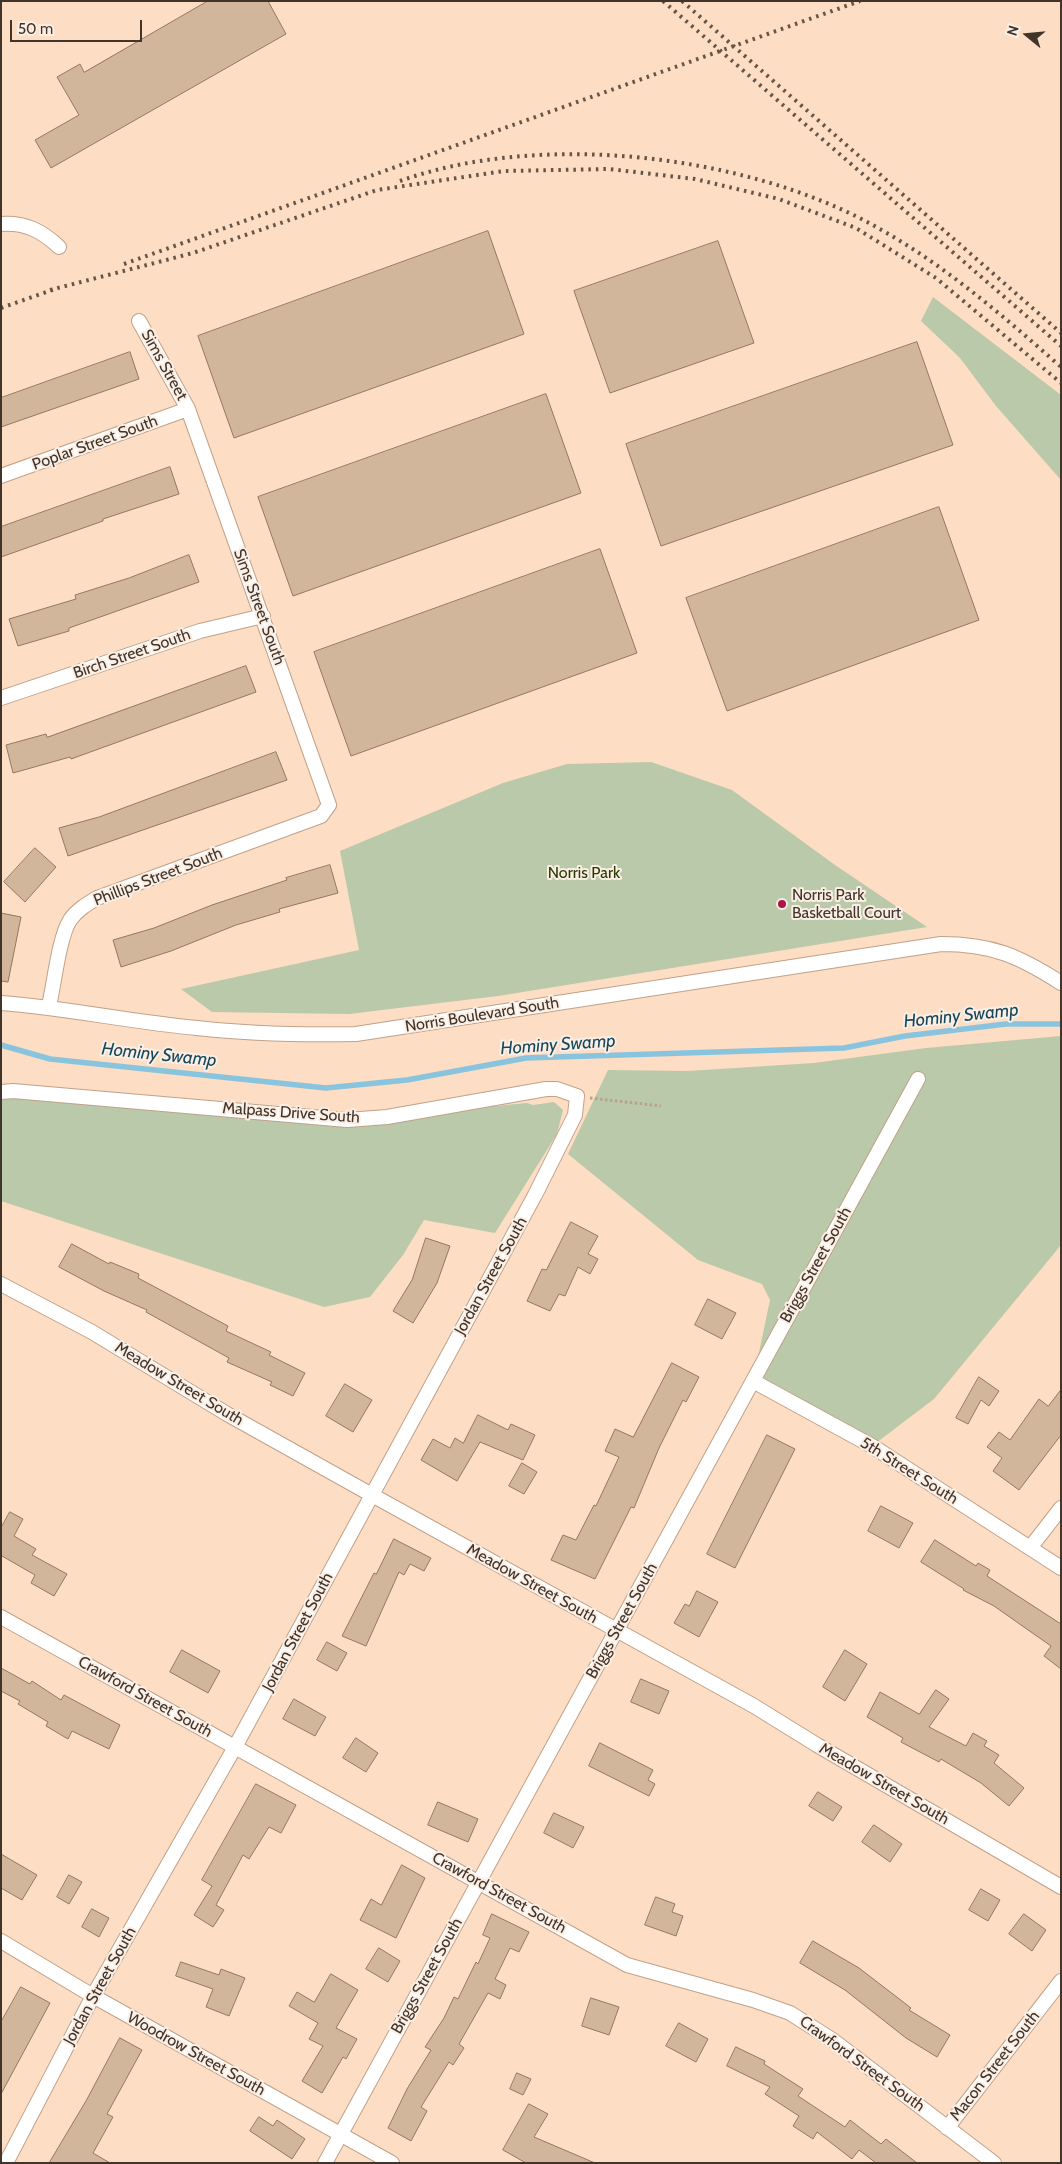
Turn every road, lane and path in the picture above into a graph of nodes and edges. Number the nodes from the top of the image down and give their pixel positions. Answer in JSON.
{"nodes":[{"id":1,"x":1,"y":224,"type":"edge"},
{"id":2,"x":59,"y":247,"type":"dead end"},
{"id":3,"x":139,"y":321,"type":"dead end"},
{"id":4,"x":188,"y":409,"type":"junction"},
{"id":5,"x":1,"y":476,"type":"edge"},
{"id":6,"x":263,"y":616,"type":"junction"},
{"id":7,"x":1,"y":698,"type":"edge"},
{"id":8,"x":329,"y":805,"type":"joint"},
{"id":9,"x":1061,"y":983,"type":"edge"},
{"id":10,"x":1,"y":1003,"type":"edge"},
{"id":11,"x":49,"y":1006,"type":"junction"},
{"id":12,"x":918,"y":1079,"type":"dead end"},
{"id":13,"x":1,"y":1092,"type":"edge"},
{"id":14,"x":577,"y":1096,"type":"junction"},
{"id":15,"x":662,"y":1106,"type":"dead end"},
{"id":16,"x":1,"y":1284,"type":"edge"},
{"id":17,"x":753,"y":1381,"type":"junction"},
{"id":18,"x":372,"y":1495,"type":"junction"},
{"id":19,"x":1061,"y":1508,"type":"edge"},
{"id":20,"x":1030,"y":1548,"type":"junction"},
{"id":21,"x":1061,"y":1568,"type":"edge"},
{"id":22,"x":1,"y":1617,"type":"edge"},
{"id":23,"x":616,"y":1631,"type":"junction"},
{"id":24,"x":235,"y":1747,"type":"junction"},
{"id":25,"x":479,"y":1881,"type":"junction"},
{"id":26,"x":1061,"y":1887,"type":"edge"},
{"id":27,"x":1,"y":1941,"type":"edge"},
{"id":28,"x":1061,"y":1981,"type":"edge"},
{"id":29,"x":93,"y":1996,"type":"junction"},
{"id":30,"x":947,"y":2128,"type":"junction"},
{"id":31,"x":341,"y":2135,"type":"junction"},
{"id":32,"x":6,"y":2163,"type":"edge"},
{"id":33,"x":325,"y":2163,"type":"edge"},
{"id":34,"x":392,"y":2163,"type":"edge"},
{"id":35,"x":994,"y":2163,"type":"edge"}],
"edges":[{"from":1,"to":2,"type":"street"},
{"from":3,"to":4,"type":"street","name":"Sims Street"},
{"from":4,"to":5,"type":"street","name":"Poplar Street South"},
{"from":4,"to":6,"type":"street","name":"Sims Street South"},
{"from":6,"to":7,"type":"street","name":"Birch Street South"},
{"from":6,"to":8,"type":"street","name":"Sims Street South"},
{"from":8,"to":11,"type":"street","name":"Phillips Street South"},
{"from":9,"to":11,"type":"street","name":"Norris Boulevard South"},
{"from":10,"to":11,"type":"street","name":"Norris Boulevard South"},
{"from":12,"to":17,"type":"street","name":"Briggs Street South"},
{"from":13,"to":14,"type":"street","name":"Malpass Drive South"},
{"from":14,"to":15,"type":"path"},
{"from":14,"to":18,"type":"street","name":"Jordan Street South"},
{"from":16,"to":18,"type":"street","name":"Meadow Street South"},
{"from":17,"to":20,"type":"street","name":"5th Street South"},
{"from":17,"to":23,"type":"street","name":"Briggs Street South"},
{"from":18,"to":23,"type":"street","name":"Meadow Street South"},
{"from":18,"to":24,"type":"street","name":"Jordan Street South"},
{"from":19,"to":20,"type":"street"},
{"from":20,"to":21,"type":"street","name":"5th Street South"},
{"from":22,"to":24,"type":"street","name":"Crawford Street South"},
{"from":23,"to":25,"type":"street","name":"Briggs Street South"},
{"from":23,"to":26,"type":"street","name":"Meadow Street South"},
{"from":24,"to":25,"type":"street","name":"Crawford Street South"},
{"from":24,"to":29,"type":"street","name":"Jordan Street South"},
{"from":25,"to":30,"type":"street","name":"Crawford Street South"},
{"from":25,"to":31,"type":"street","name":"Briggs Street South"},
{"from":27,"to":29,"type":"street","name":"Woodrow Street South"},
{"from":28,"to":30,"type":"street","name":"Macon Street South"},
{"from":29,"to":31,"type":"street","name":"Woodrow Street South"},
{"from":29,"to":32,"type":"street","name":"Jordan Street South"},
{"from":30,"to":35,"type":"street","name":"Crawford Street South"},
{"from":31,"to":33,"type":"street","name":"Briggs Street South"},
{"from":31,"to":34,"type":"street","name":"Woodrow Street South"}]}
